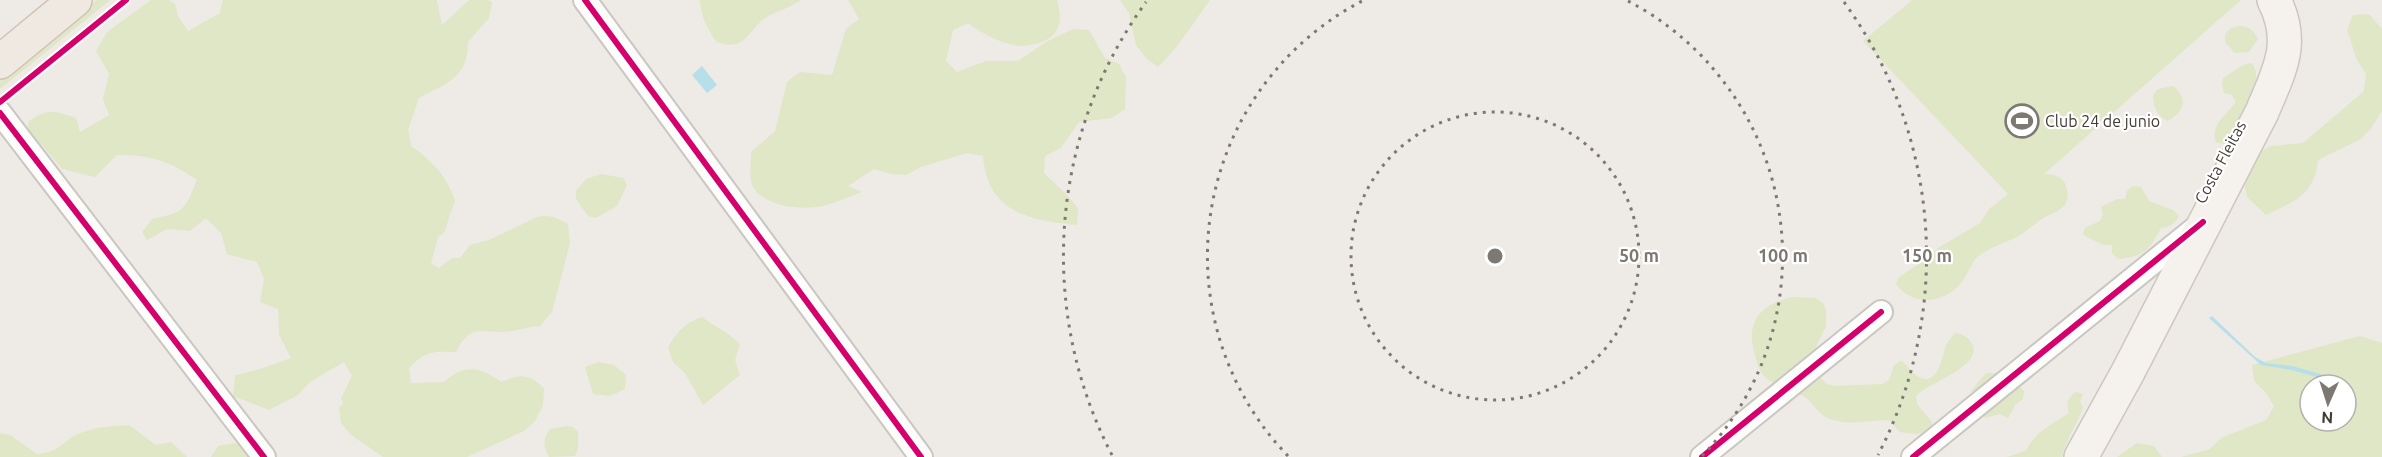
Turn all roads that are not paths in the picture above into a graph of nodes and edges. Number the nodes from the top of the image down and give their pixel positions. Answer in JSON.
{"nodes":[{"id":1,"x":75,"y":0,"type":"edge"},
{"id":2,"x":585,"y":0,"type":"edge"},
{"id":3,"x":2274,"y":0,"type":"edge"},
{"id":4,"x":0,"y":62,"type":"edge"},
{"id":5,"x":0,"y":112,"type":"edge"},
{"id":6,"x":2204,"y":222,"type":"junction"},
{"id":7,"x":1881,"y":312,"type":"dead end"},
{"id":8,"x":264,"y":457,"type":"edge"},
{"id":9,"x":921,"y":457,"type":"edge"},
{"id":10,"x":1702,"y":457,"type":"edge"},
{"id":11,"x":1913,"y":457,"type":"edge"},
{"id":12,"x":2081,"y":457,"type":"edge"}],
"edges":[{"from":1,"to":4,"type":"main road"},
{"from":2,"to":9,"type":"street"},
{"from":3,"to":6,"type":"main road","name":"Costa Fleitas"},
{"from":5,"to":8,"type":"street"},
{"from":6,"to":11,"type":"street"},
{"from":6,"to":12,"type":"main road","name":"Costa Fleitas"},
{"from":7,"to":10,"type":"street"}]}
